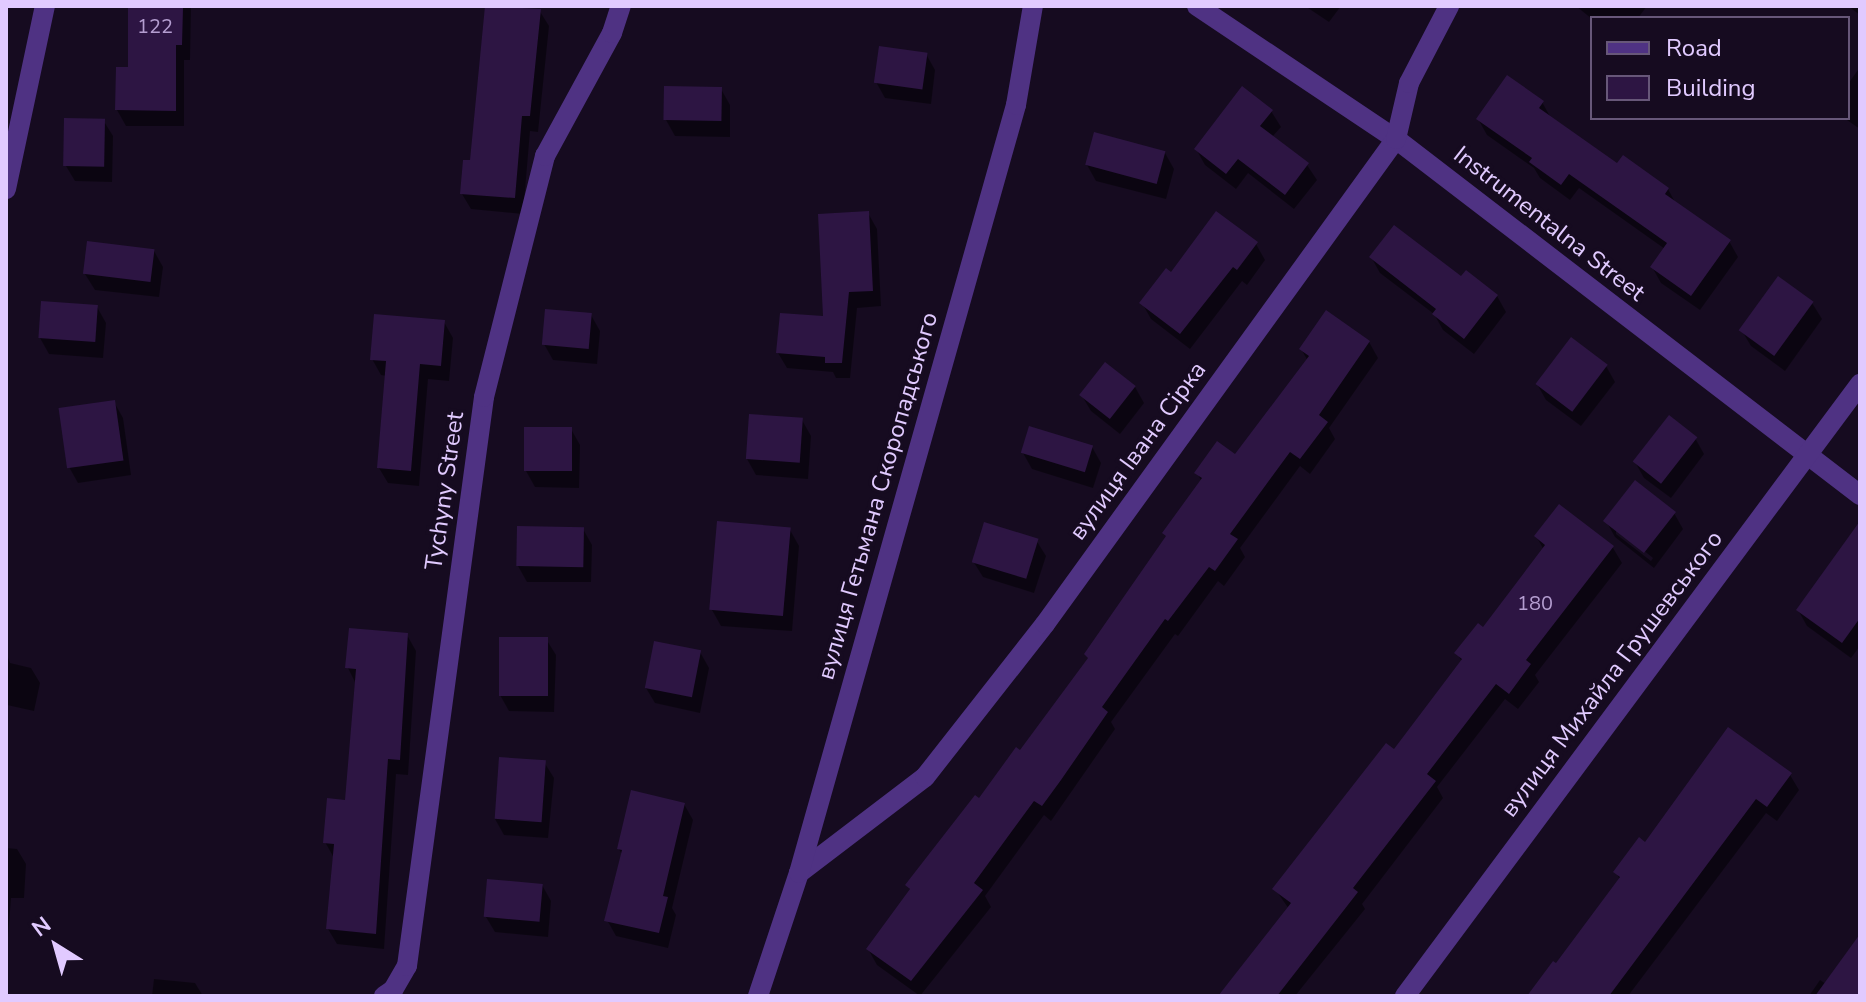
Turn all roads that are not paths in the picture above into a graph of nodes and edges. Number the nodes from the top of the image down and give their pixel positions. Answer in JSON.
{"nodes":[{"id":1,"x":45,"y":6,"type":"edge"},
{"id":2,"x":621,"y":6,"type":"edge"},
{"id":3,"x":1033,"y":6,"type":"edge"},
{"id":4,"x":1197,"y":6,"type":"edge"},
{"id":5,"x":1449,"y":6,"type":"edge"},
{"id":6,"x":1396,"y":139,"type":"junction"},
{"id":7,"x":6,"y":189,"type":"edge"},
{"id":8,"x":1860,"y":384,"type":"edge"},
{"id":9,"x":1807,"y":455,"type":"junction"},
{"id":10,"x":1860,"y":495,"type":"edge"},
{"id":11,"x":799,"y":873,"type":"junction"},
{"id":12,"x":384,"y":996,"type":"edge"},
{"id":13,"x":758,"y":996,"type":"edge"},
{"id":14,"x":1405,"y":996,"type":"edge"}],
"edges":[{"from":1,"to":7,"type":"street"},
{"from":2,"to":12,"type":"street","name":"Tychyny Street"},
{"from":3,"to":11,"type":"street","name":"вулиця Гетьмана Скоропадського"},
{"from":4,"to":6,"type":"street","name":"Instrumentalna Street"},
{"from":5,"to":6,"type":"street","name":"вулиця Івана Сірка"},
{"from":6,"to":9,"type":"street","name":"Instrumentalna Street"},
{"from":6,"to":11,"type":"street","name":"вулиця Івана Сірка"},
{"from":8,"to":9,"type":"street","name":"вулиця Михайла Грушевського"},
{"from":9,"to":10,"type":"street","name":"Instrumentalna Street"},
{"from":9,"to":14,"type":"street","name":"вулиця Михайла Грушевського"},
{"from":11,"to":13,"type":"street","name":"вулиця Гетьмана Скоропадського"}]}
